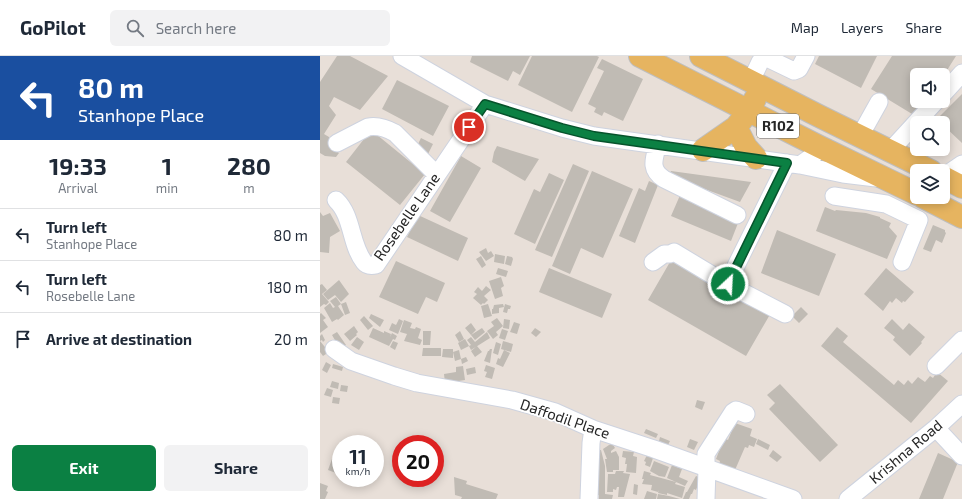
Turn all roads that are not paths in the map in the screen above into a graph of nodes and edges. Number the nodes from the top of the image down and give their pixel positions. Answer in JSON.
{"nodes":[{"id":1,"x":402,"y":56,"type":"edge"},
{"id":2,"x":640,"y":56,"type":"edge"},
{"id":3,"x":701,"y":56,"type":"edge"},
{"id":4,"x":806,"y":56,"type":"edge"},
{"id":5,"x":962,"y":73,"type":"edge"},
{"id":6,"x":756,"y":84,"type":"junction"},
{"id":7,"x":950,"y":86,"type":"edge"},
{"id":8,"x":879,"y":102,"type":"dead end"},
{"id":9,"x":485,"y":104,"type":"junction"},
{"id":10,"x":930,"y":108,"type":"edge"},
{"id":11,"x":819,"y":116,"type":"junction"},
{"id":12,"x":743,"y":119,"type":"junction"},
{"id":13,"x":860,"y":136,"type":"junction"},
{"id":14,"x":336,"y":144,"type":"dead end"},
{"id":15,"x":658,"y":144,"type":"junction"},
{"id":16,"x":818,"y":146,"type":"junction"},
{"id":17,"x":703,"y":150,"type":"junction"},
{"id":18,"x":890,"y":151,"type":"junction"},
{"id":19,"x":756,"y":158,"type":"junction"},
{"id":20,"x":794,"y":164,"type":"junction"},
{"id":21,"x":917,"y":164,"type":"edge"},
{"id":22,"x":962,"y":164,"type":"edge"},
{"id":23,"x":950,"y":172,"type":"edge"},
{"id":24,"x":436,"y":174,"type":"junction"},
{"id":25,"x":879,"y":178,"type":"junction"},
{"id":26,"x":950,"y":181,"type":"edge"},
{"id":27,"x":962,"y":187,"type":"edge"},
{"id":28,"x":910,"y":191,"type":"edge"},
{"id":29,"x":834,"y":196,"type":"dead end"},
{"id":30,"x":336,"y":200,"type":"dead end"},
{"id":31,"x":878,"y":203,"type":"junction"},
{"id":32,"x":936,"y":204,"type":"edge"},
{"id":33,"x":737,"y":215,"type":"dead end"},
{"id":34,"x":962,"y":218,"type":"edge"},
{"id":35,"x":653,"y":262,"type":"dead end"},
{"id":36,"x":902,"y":262,"type":"dead end"},
{"id":37,"x":728,"y":284,"type":"junction"},
{"id":38,"x":784,"y":314,"type":"dead end"},
{"id":39,"x":962,"y":341,"type":"edge"},
{"id":40,"x":334,"y":349,"type":"dead end"},
{"id":41,"x":936,"y":366,"type":"dead end"},
{"id":42,"x":962,"y":404,"type":"edge"},
{"id":43,"x":746,"y":414,"type":"dead end"},
{"id":44,"x":936,"y":428,"type":"junction"},
{"id":45,"x":593,"y":429,"type":"junction"},
{"id":46,"x":962,"y":456,"type":"edge"},
{"id":47,"x":707,"y":469,"type":"junction"},
{"id":48,"x":589,"y":499,"type":"edge"},
{"id":49,"x":706,"y":499,"type":"edge"},
{"id":50,"x":793,"y":499,"type":"edge"},
{"id":51,"x":848,"y":499,"type":"edge"}],
"edges":[{"from":1,"to":9,"type":"street"},
{"from":2,"to":12,"type":"main road","number":"R102"},
{"from":3,"to":6,"type":"main road","number":"R102"},
{"from":4,"to":6,"type":"street"},
{"from":5,"to":7,"type":"street"},
{"from":6,"to":11,"type":"main road","number":"R102"},
{"from":6,"to":12,"type":"main road"},
{"from":8,"to":13,"type":"street"},
{"from":9,"to":15,"type":"street"},
{"from":9,"to":24,"type":"street","name":"Rosebelle Lane"},
{"from":10,"to":18,"type":"street"},
{"from":11,"to":13,"type":"main road","number":"R102"},
{"from":11,"to":16,"type":"main road"},
{"from":12,"to":16,"type":"main road","number":"R102"},
{"from":12,"to":17,"type":"main road"},
{"from":12,"to":19,"type":"main road"},
{"from":13,"to":18,"type":"main road","number":"R102"},
{"from":14,"to":24,"type":"street"},
{"from":15,"to":17,"type":"street"},
{"from":15,"to":33,"type":"street"},
{"from":16,"to":20,"type":"street"},
{"from":16,"to":25,"type":"main road","number":"R102"},
{"from":17,"to":19,"type":"street"},
{"from":18,"to":21,"type":"main road","number":"R102"},
{"from":19,"to":20,"type":"street"},
{"from":20,"to":25,"type":"street"},
{"from":20,"to":37,"type":"street"},
{"from":22,"to":23,"type":"street"},
{"from":24,"to":30,"type":"street","name":"Rosebelle Lane"},
{"from":25,"to":28,"type":"main road","number":"R102"},
{"from":25,"to":31,"type":"street"},
{"from":26,"to":27,"type":"main road"},
{"from":29,"to":31,"type":"street"},
{"from":31,"to":36,"type":"street"},
{"from":32,"to":34,"type":"main road"},
{"from":35,"to":37,"type":"street"},
{"from":37,"to":38,"type":"street"},
{"from":39,"to":41,"type":"street"},
{"from":40,"to":45,"type":"street","name":"Daffodil Place"},
{"from":42,"to":44,"type":"street","name":"Krishna Road"},
{"from":43,"to":47,"type":"street"},
{"from":44,"to":46,"type":"street"},
{"from":44,"to":51,"type":"street","name":"Krishna Road"},
{"from":45,"to":47,"type":"street","name":"Daffodil Place"},
{"from":45,"to":48,"type":"street"},
{"from":47,"to":49,"type":"street"},
{"from":47,"to":50,"type":"street","name":"Daffodil Place"}]}
